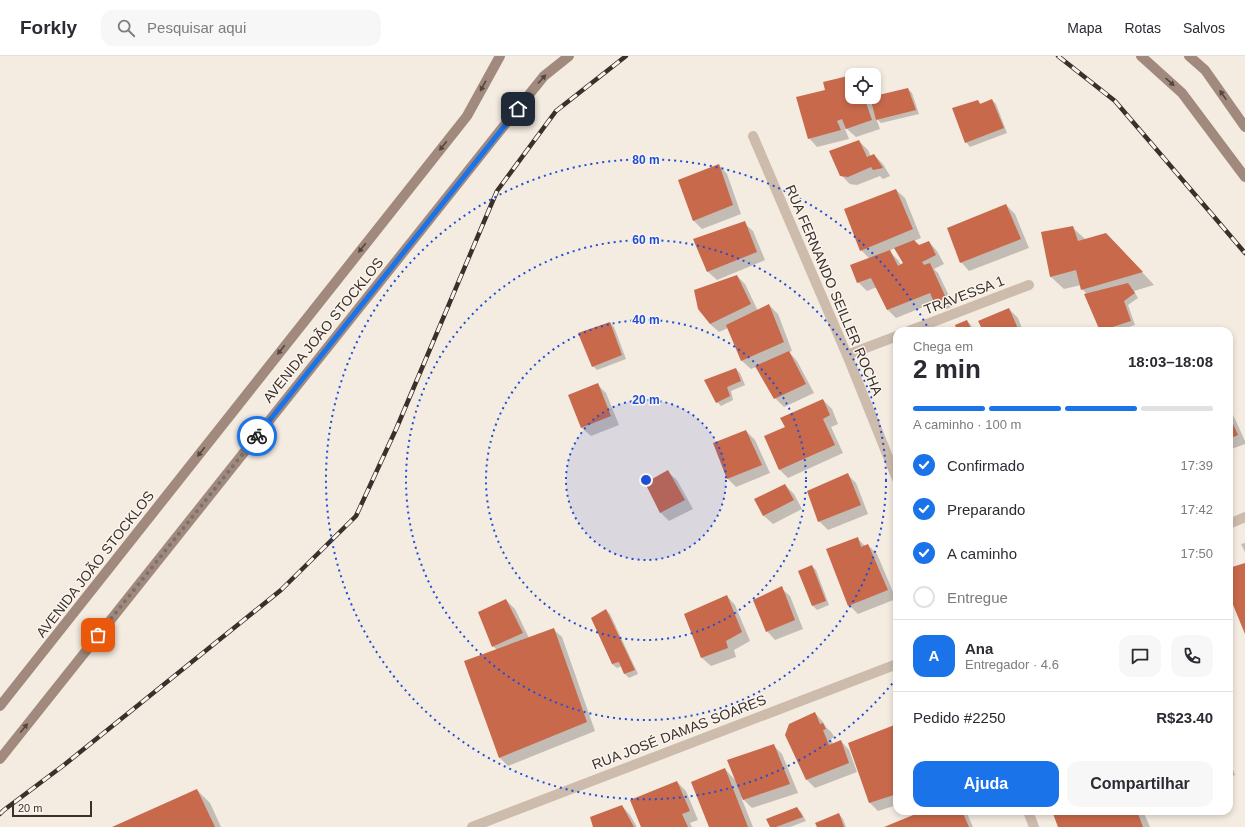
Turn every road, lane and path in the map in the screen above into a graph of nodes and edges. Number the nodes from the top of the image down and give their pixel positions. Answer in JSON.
{"nodes":[{"id":1,"x":500,"y":56,"type":"edge"},
{"id":2,"x":569,"y":56,"type":"edge"},
{"id":3,"x":1142,"y":56,"type":"edge"},
{"id":4,"x":1189,"y":56,"type":"edge"},
{"id":5,"x":1245,"y":127,"type":"edge"},
{"id":6,"x":753,"y":136,"type":"dead end"},
{"id":7,"x":1245,"y":177,"type":"edge"},
{"id":8,"x":1029,"y":285,"type":"dead end"},
{"id":9,"x":920,"y":327,"type":"edge"},
{"id":10,"x":893,"y":338,"type":"edge"},
{"id":11,"x":847,"y":355,"type":"junction"},
{"id":12,"x":893,"y":469,"type":"edge"},
{"id":13,"x":1245,"y":517,"type":"edge"},
{"id":14,"x":1233,"y":522,"type":"edge"},
{"id":15,"x":893,"y":666,"type":"edge"},
{"id":16,"x":0,"y":706,"type":"edge"},
{"id":17,"x":0,"y":759,"type":"edge"},
{"id":18,"x":1030,"y":815,"type":"edge"},
{"id":19,"x":472,"y":827,"type":"edge"},
{"id":20,"x":1034,"y":827,"type":"edge"}],
"edges":[{"from":1,"to":16,"type":"main road","name":"AVENIDA JOÃO STOCKLOS","one_way":true},
{"from":17,"to":2,"type":"main road","name":"AVENIDA JOÃO STOCKLOS","one_way":true},
{"from":3,"to":7,"type":"main road","one_way":true},
{"from":5,"to":4,"type":"main road","one_way":true},
{"from":6,"to":11,"type":"street","name":"RUA FERNANDO SEILLER ROCHA"},
{"from":8,"to":9,"type":"street","name":"TRAVESSA 1"},
{"from":10,"to":11,"type":"street"},
{"from":11,"to":12,"type":"street","name":"RUA FERNANDO SEILLER ROCHA"},
{"from":13,"to":14,"type":"street"},
{"from":15,"to":19,"type":"street","name":"RUA JOSÉ DAMAS SOARES"},
{"from":18,"to":20,"type":"street"}]}
